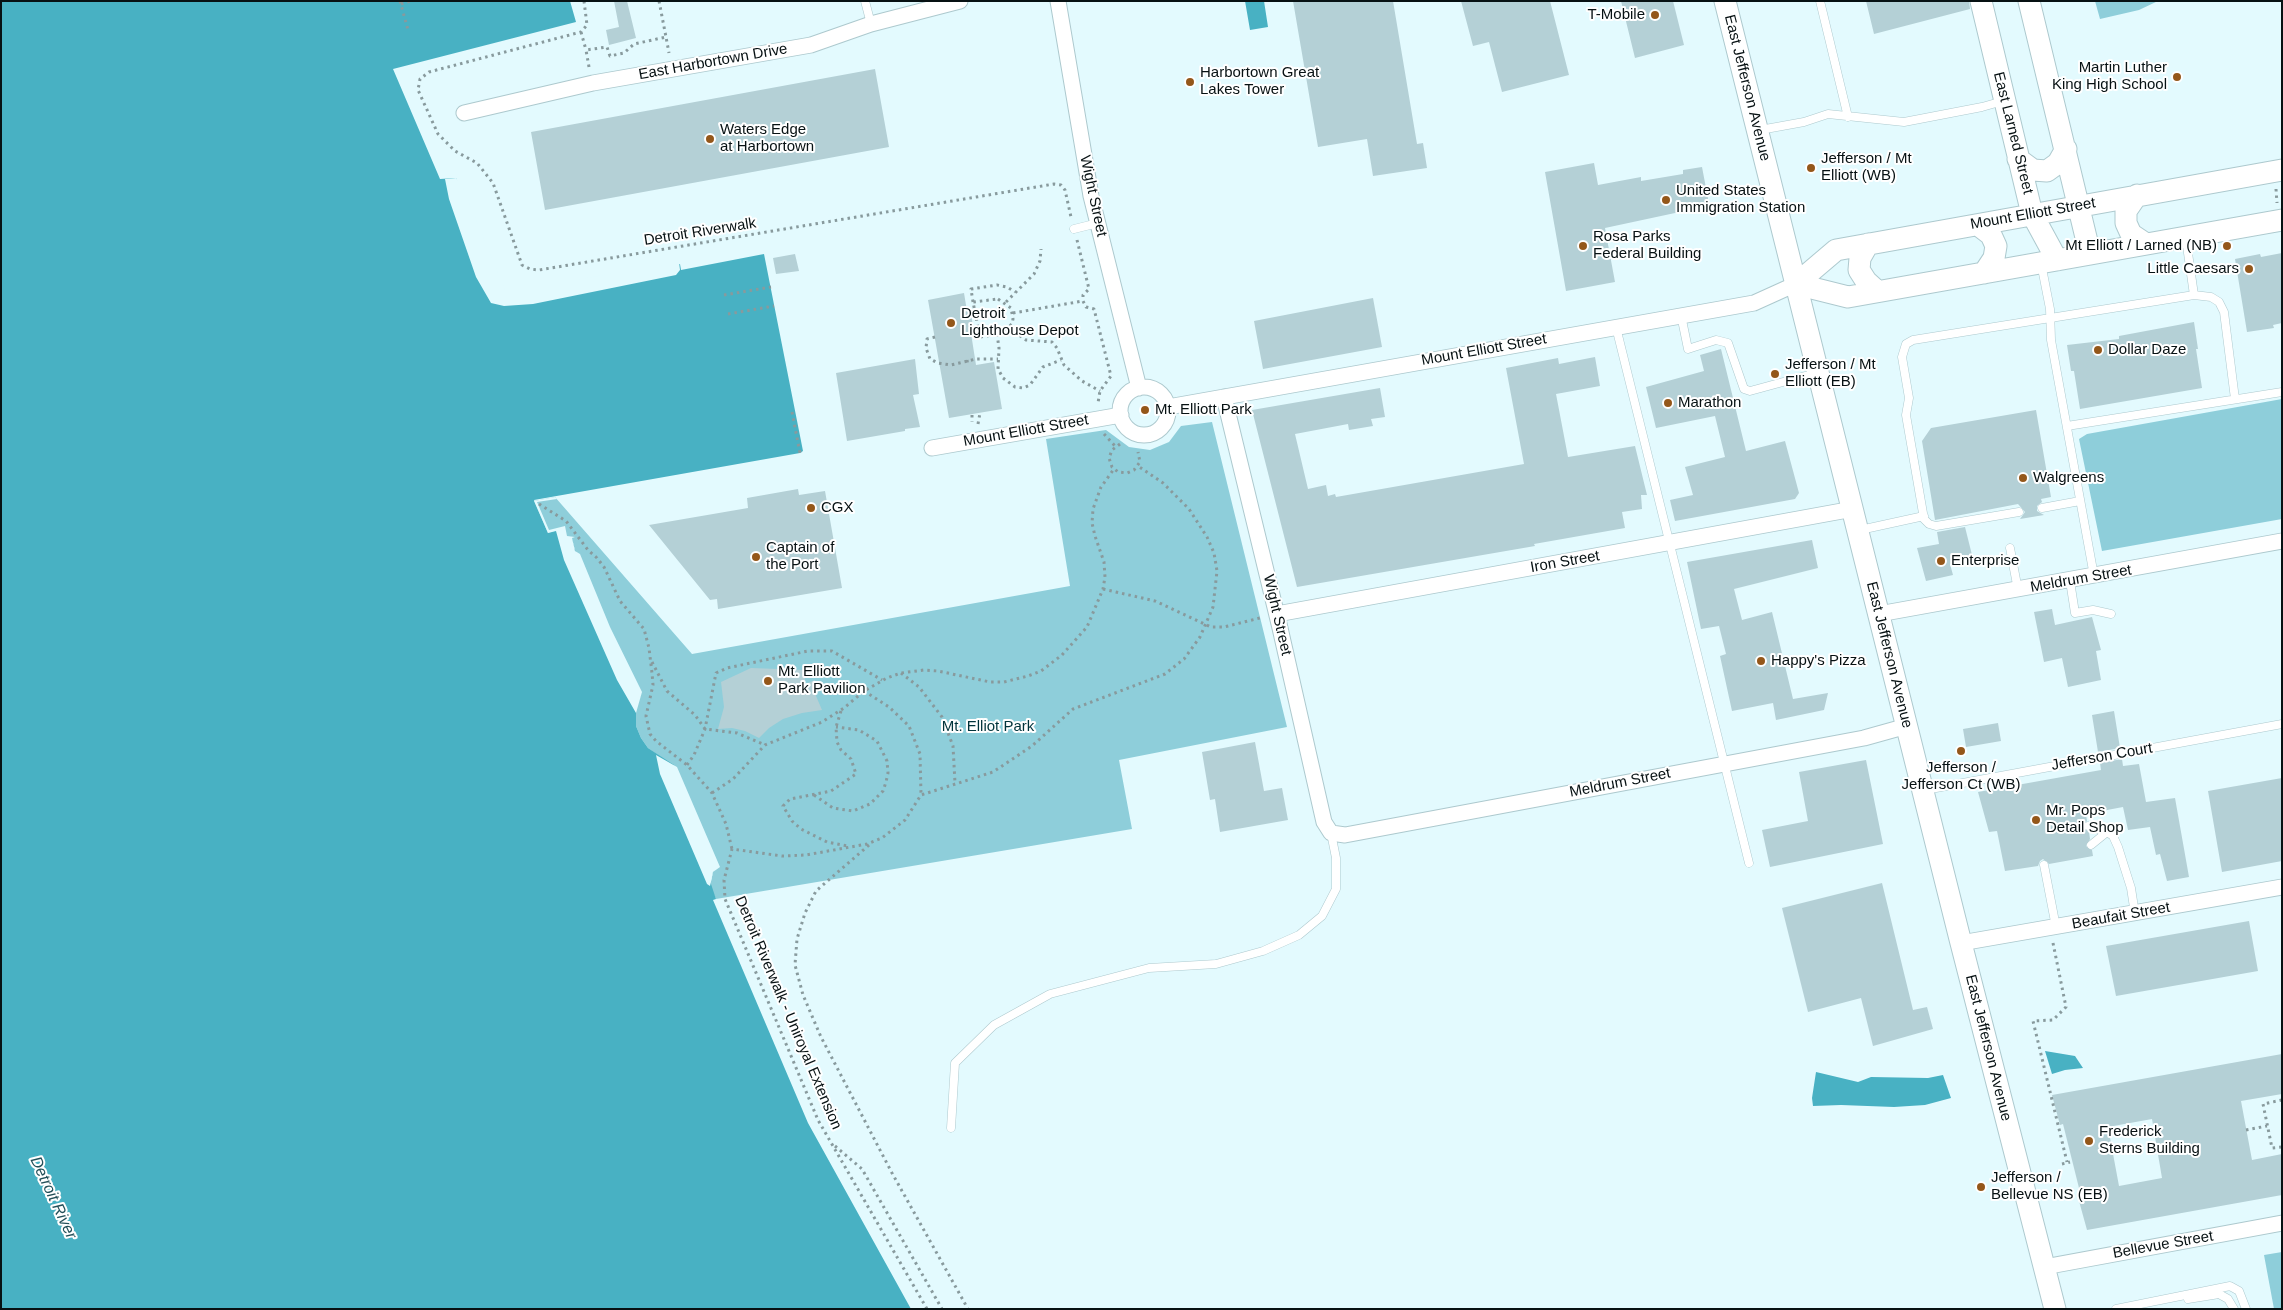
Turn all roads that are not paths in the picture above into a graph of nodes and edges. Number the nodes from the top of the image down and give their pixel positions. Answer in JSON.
{"nodes":[{"id":1,"x":865,"y":1,"type":"edge"},
{"id":2,"x":960,"y":1,"type":"edge"},
{"id":3,"x":1058,"y":1,"type":"edge"},
{"id":4,"x":1725,"y":1,"type":"edge"},
{"id":5,"x":1820,"y":1,"type":"edge"},
{"id":6,"x":1981,"y":1,"type":"edge"},
{"id":7,"x":2029,"y":1,"type":"edge"},
{"id":8,"x":871,"y":24,"type":"junction"},
{"id":9,"x":2005,"y":101,"type":"junction"},
{"id":10,"x":464,"y":113,"type":"dead end"},
{"id":11,"x":1848,"y":117,"type":"junction"},
{"id":12,"x":1758,"y":131,"type":"junction"},
{"id":13,"x":2066,"y":149,"type":"junction"},
{"id":14,"x":2018,"y":158,"type":"junction"},
{"id":15,"x":2278,"y":178,"type":"edge"},
{"id":16,"x":2137,"y":196,"type":"junction"},
{"id":17,"x":2079,"y":205,"type":"junction"},
{"id":18,"x":2280,"y":212,"type":"edge"},
{"id":19,"x":2032,"y":214,"type":"junction"},
{"id":20,"x":1098,"y":223,"type":"junction"},
{"id":21,"x":1978,"y":225,"type":"junction"},
{"id":22,"x":1074,"y":229,"type":"road end"},
{"id":23,"x":2185,"y":237,"type":"junction"},
{"id":24,"x":1868,"y":244,"type":"junction"},
{"id":25,"x":2146,"y":244,"type":"junction"},
{"id":26,"x":2090,"y":254,"type":"junction"},
{"id":27,"x":2049,"y":261,"type":"junction"},
{"id":28,"x":1984,"y":273,"type":"junction"},
{"id":29,"x":1796,"y":284,"type":"junction"},
{"id":30,"x":1877,"y":291,"type":"junction"},
{"id":31,"x":2194,"y":295,"type":"junction"},
{"id":32,"x":1681,"y":315,"type":"junction"},
{"id":33,"x":2050,"y":319,"type":"junction"},
{"id":34,"x":1616,"y":327,"type":"junction"},
{"id":35,"x":1818,"y":372,"type":"junction"},
{"id":36,"x":1139,"y":388,"type":"junction"},
{"id":37,"x":2282,"y":392,"type":"edge"},
{"id":38,"x":1224,"y":397,"type":"junction"},
{"id":39,"x":2235,"y":399,"type":"junction"},
{"id":40,"x":1168,"y":407,"type":"junction"},
{"id":41,"x":1121,"y":415,"type":"junction"},
{"id":42,"x":2067,"y":426,"type":"junction"},
{"id":43,"x":932,"y":448,"type":"dead end"},
{"id":44,"x":2080,"y":501,"type":"junction"},
{"id":45,"x":2042,"y":508,"type":"dead end"},
{"id":46,"x":1853,"y":509,"type":"junction"},
{"id":47,"x":2019,"y":512,"type":"dead end"},
{"id":48,"x":1924,"y":516,"type":"junction"},
{"id":49,"x":1858,"y":530,"type":"junction"},
{"id":50,"x":2282,"y":541,"type":"edge"},
{"id":51,"x":1670,"y":544,"type":"junction"},
{"id":52,"x":2010,"y":548,"type":"dead end"},
{"id":53,"x":2094,"y":576,"type":"junction"},
{"id":54,"x":2070,"y":581,"type":"junction"},
{"id":55,"x":2018,"y":590,"type":"junction"},
{"id":56,"x":1277,"y":614,"type":"junction"},
{"id":57,"x":1879,"y":614,"type":"junction"},
{"id":58,"x":2111,"y":614,"type":"dead end"},
{"id":59,"x":2282,"y":724,"type":"edge"},
{"id":60,"x":1907,"y":726,"type":"junction"},
{"id":61,"x":1724,"y":763,"type":"junction"},
{"id":62,"x":1923,"y":790,"type":"junction"},
{"id":63,"x":2088,"y":826,"type":"dead end"},
{"id":64,"x":2107,"y":832,"type":"junction"},
{"id":65,"x":1332,"y":833,"type":"junction"},
{"id":66,"x":2091,"y":845,"type":"dead end"},
{"id":67,"x":1749,"y":864,"type":"dead end"},
{"id":68,"x":2044,"y":864,"type":"dead end"},
{"id":69,"x":2282,"y":887,"type":"edge"},
{"id":70,"x":2135,"y":914,"type":"junction"},
{"id":71,"x":2056,"y":927,"type":"junction"},
{"id":72,"x":1961,"y":943,"type":"junction"},
{"id":73,"x":951,"y":1128,"type":"dead end"},
{"id":74,"x":2282,"y":1223,"type":"edge"},
{"id":75,"x":2044,"y":1267,"type":"junction"},
{"id":76,"x":2136,"y":1304,"type":"junction"},
{"id":77,"x":2055,"y":1309,"type":"edge"},
{"id":78,"x":2116,"y":1309,"type":"edge"},
{"id":79,"x":2234,"y":1309,"type":"edge"},
{"id":80,"x":2246,"y":1309,"type":"edge"}],
"edges":[{"from":1,"to":8,"type":"lane"},
{"from":2,"to":8,"type":"street","name":"East Harbortown Drive"},
{"from":3,"to":20,"type":"street","name":"Wight Street"},
{"from":4,"to":12,"type":"main road","name":"East Jefferson Avenue"},
{"from":5,"to":11,"type":"lane"},
{"from":6,"to":9,"type":"main road","name":"East Larned Street"},
{"from":7,"to":13,"type":"main road"},
{"from":8,"to":10,"type":"street","name":"East Harbortown Drive"},
{"from":9,"to":11,"type":"lane"},
{"from":9,"to":14,"type":"main road","name":"East Larned Street"},
{"from":11,"to":12,"type":"lane"},
{"from":12,"to":29,"type":"main road","name":"East Jefferson Avenue"},
{"from":13,"to":14,"type":"main road"},
{"from":13,"to":17,"type":"main road"},
{"from":14,"to":19,"type":"main road","name":"East Larned Street"},
{"from":15,"to":16,"type":"main road","name":"Mount Elliott Street"},
{"from":16,"to":17,"type":"main road","name":"Mount Elliott Street"},
{"from":16,"to":25,"type":"main road"},
{"from":17,"to":19,"type":"main road","name":"Mount Elliott Street"},
{"from":17,"to":26,"type":"main road"},
{"from":18,"to":23,"type":"main road"},
{"from":19,"to":21,"type":"main road","name":"Mount Elliott Street"},
{"from":19,"to":27,"type":"main road","name":"East Larned Street"},
{"from":20,"to":22,"type":"lane"},
{"from":20,"to":36,"type":"street","name":"Wight Street"},
{"from":21,"to":24,"type":"main road","name":"Mount Elliott Street"},
{"from":21,"to":28,"type":"main road"},
{"from":23,"to":25,"type":"main road"},
{"from":23,"to":31,"type":"lane"},
{"from":24,"to":29,"type":"main road","name":"Mount Elliott Street"},
{"from":24,"to":30,"type":"main road"},
{"from":25,"to":26,"type":"main road"},
{"from":26,"to":27,"type":"main road"},
{"from":27,"to":28,"type":"main road"},
{"from":27,"to":33,"type":"lane"},
{"from":28,"to":30,"type":"main road"},
{"from":29,"to":30,"type":"main road"},
{"from":29,"to":32,"type":"street","name":"Mount Elliott Street"},
{"from":29,"to":35,"type":"main road","name":"East Jefferson Avenue"},
{"from":31,"to":33,"type":"lane"},
{"from":31,"to":39,"type":"lane"},
{"from":32,"to":34,"type":"street","name":"Mount Elliott Street"},
{"from":32,"to":35,"type":"lane"},
{"from":33,"to":42,"type":"lane"},
{"from":33,"to":48,"type":"lane"},
{"from":34,"to":38,"type":"street","name":"Mount Elliott Street"},
{"from":34,"to":51,"type":"lane"},
{"from":35,"to":46,"type":"main road","name":"East Jefferson Avenue"},
{"from":36,"to":40,"type":"street"},
{"from":36,"to":41,"type":"street"},
{"from":37,"to":39,"type":"lane"},
{"from":38,"to":40,"type":"street","name":"Mount Elliott Street"},
{"from":38,"to":56,"type":"street","name":"Wight Street"},
{"from":39,"to":42,"type":"lane"},
{"from":40,"to":41,"type":"street"},
{"from":41,"to":43,"type":"street","name":"Mount Elliott Street"},
{"from":42,"to":44,"type":"lane"},
{"from":44,"to":45,"type":"lane"},
{"from":44,"to":53,"type":"lane"},
{"from":46,"to":49,"type":"main road","name":"East Jefferson Avenue"},
{"from":46,"to":51,"type":"street","name":"Iron Street"},
{"from":47,"to":48,"type":"lane"},
{"from":48,"to":49,"type":"lane"},
{"from":49,"to":57,"type":"main road","name":"East Jefferson Avenue"},
{"from":50,"to":53,"type":"street","name":"Meldrum Street"},
{"from":51,"to":56,"type":"street","name":"Iron Street"},
{"from":51,"to":61,"type":"lane"},
{"from":52,"to":55,"type":"lane"},
{"from":53,"to":54,"type":"street","name":"Meldrum Street"},
{"from":54,"to":55,"type":"street","name":"Meldrum Street"},
{"from":54,"to":58,"type":"lane"},
{"from":55,"to":57,"type":"street","name":"Meldrum Street"},
{"from":56,"to":65,"type":"street","name":"Wight Street"},
{"from":57,"to":60,"type":"main road","name":"East Jefferson Avenue"},
{"from":59,"to":62,"type":"lane","name":"Jefferson Court"},
{"from":60,"to":61,"type":"street","name":"Meldrum Street"},
{"from":60,"to":62,"type":"main road","name":"East Jefferson Avenue"},
{"from":61,"to":65,"type":"street","name":"Meldrum Street"},
{"from":61,"to":67,"type":"lane"},
{"from":62,"to":72,"type":"main road","name":"East Jefferson Avenue"},
{"from":63,"to":64,"type":"lane"},
{"from":64,"to":66,"type":"lane"},
{"from":64,"to":70,"type":"lane"},
{"from":65,"to":73,"type":"lane"},
{"from":68,"to":71,"type":"lane"},
{"from":69,"to":70,"type":"street","name":"Beaufait Street"},
{"from":70,"to":71,"type":"street","name":"Beaufait Street"},
{"from":71,"to":72,"type":"street","name":"Beaufait Street"},
{"from":72,"to":75,"type":"main road","name":"East Jefferson Avenue"},
{"from":74,"to":75,"type":"street","name":"Bellevue Street"},
{"from":75,"to":77,"type":"main road","name":"East Jefferson Avenue"},
{"from":76,"to":78,"type":"lane"},
{"from":76,"to":79,"type":"lane"},
{"from":76,"to":80,"type":"lane"}]}
